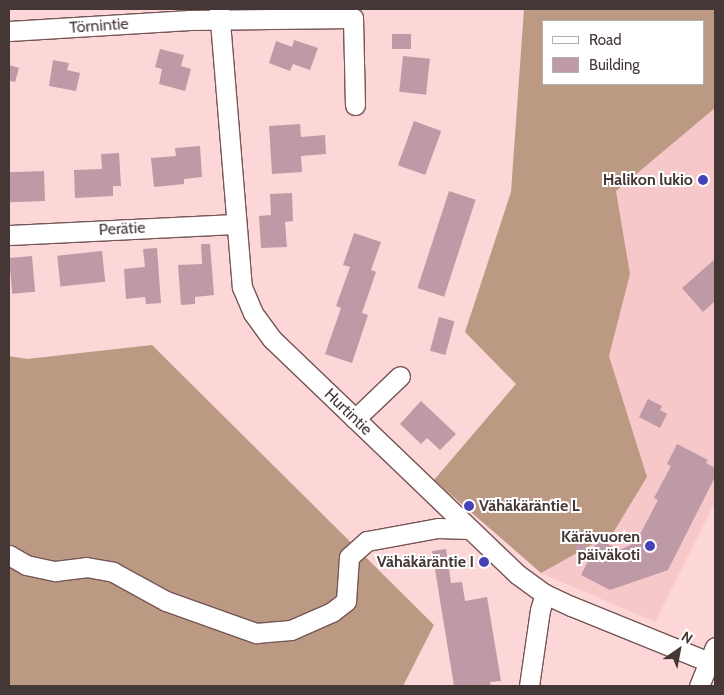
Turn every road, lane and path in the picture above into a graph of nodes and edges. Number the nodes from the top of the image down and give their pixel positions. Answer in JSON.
{"nodes":[{"id":1,"x":219,"y":15,"type":"edge"},
{"id":2,"x":9,"y":31,"type":"edge"},
{"id":3,"x":355,"y":105,"type":"dead end"},
{"id":4,"x":236,"y":224,"type":"junction"},
{"id":5,"x":9,"y":235,"type":"edge"},
{"id":6,"x":400,"y":376,"type":"dead end"},
{"id":7,"x":355,"y":419,"type":"junction"},
{"id":8,"x":468,"y":529,"type":"junction"},
{"id":9,"x":9,"y":556,"type":"edge"},
{"id":10,"x":545,"y":594,"type":"junction"},
{"id":11,"x":712,"y":654,"type":"edge"},
{"id":12,"x":529,"y":686,"type":"edge"},
{"id":13,"x":700,"y":686,"type":"edge"}],
"edges":[{"from":1,"to":2,"type":"street","name":"Törnintie"},
{"from":1,"to":3,"type":"street","name":"Törnintie"},
{"from":1,"to":4,"type":"street","name":"Hurtintie"},
{"from":4,"to":5,"type":"street","name":"Perätie"},
{"from":4,"to":7,"type":"street","name":"Hurtintie"},
{"from":6,"to":7,"type":"street"},
{"from":7,"to":8,"type":"street","name":"Hurtintie"},
{"from":8,"to":9,"type":"street"},
{"from":8,"to":10,"type":"street","name":"Hurtintie"},
{"from":10,"to":11,"type":"street","name":"Hurtintie"},
{"from":10,"to":12,"type":"street"},
{"from":11,"to":13,"type":"street"}]}
